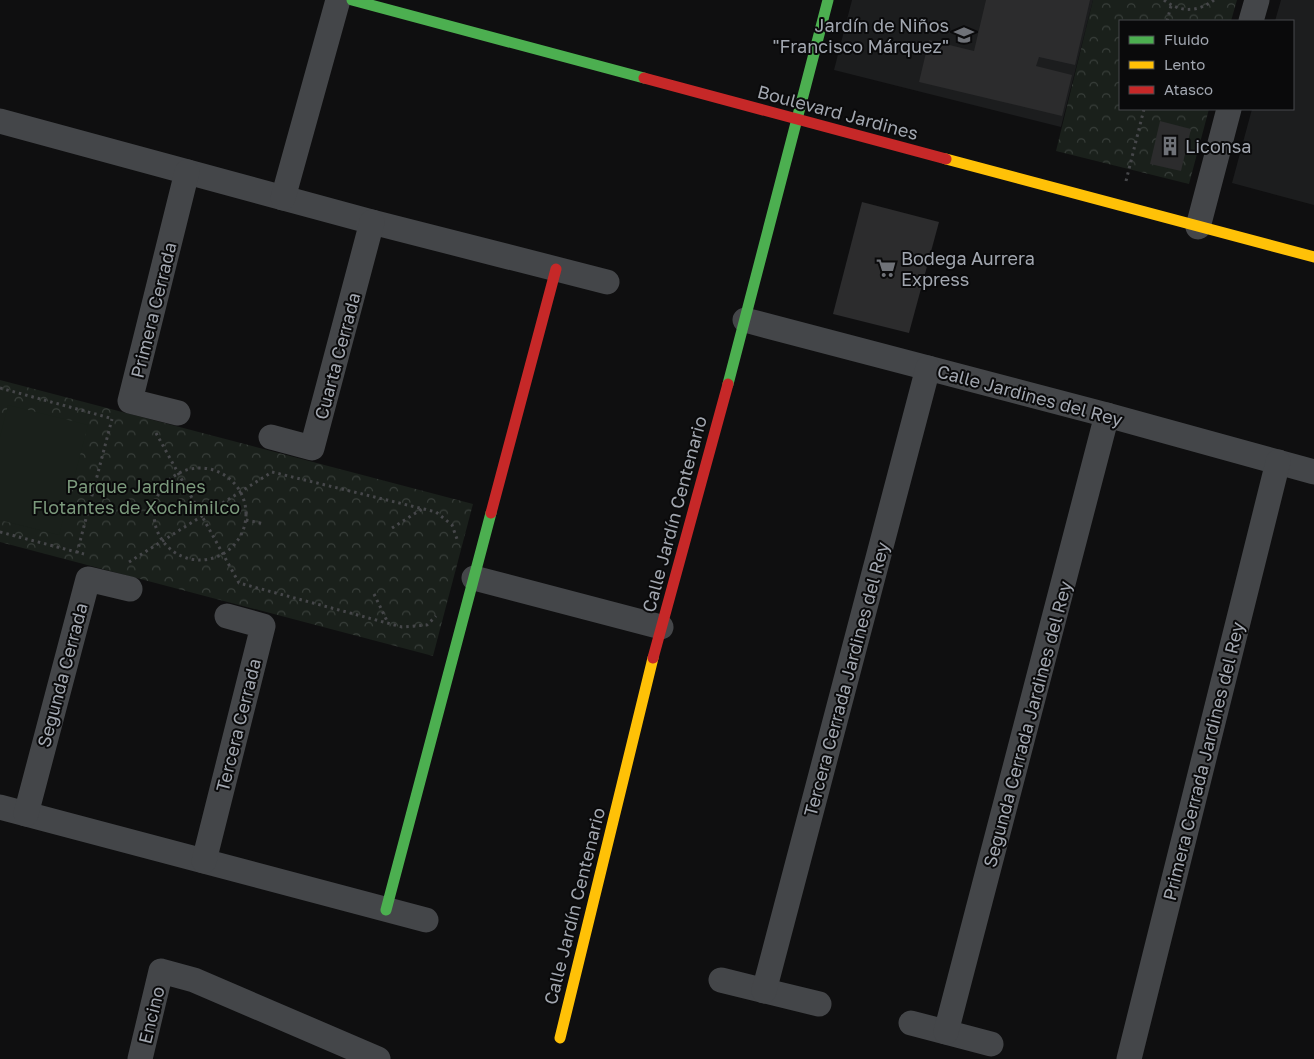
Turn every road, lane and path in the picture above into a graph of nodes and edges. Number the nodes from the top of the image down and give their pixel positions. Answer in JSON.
{"nodes":[{"id":1,"x":338,"y":0,"type":"edge"},
{"id":2,"x":352,"y":0,"type":"edge"},
{"id":3,"x":828,"y":0,"type":"edge"},
{"id":4,"x":1164,"y":0,"type":"edge"},
{"id":5,"x":1214,"y":0,"type":"edge"},
{"id":6,"x":1257,"y":0,"type":"edge"},
{"id":7,"x":1171,"y":6,"type":"junction"},
{"id":8,"x":1167,"y":20,"type":"edge"},
{"id":9,"x":1251,"y":20,"type":"edge"},
{"id":10,"x":1144,"y":110,"type":"edge"},
{"id":11,"x":1229,"y":110,"type":"edge"},
{"id":12,"x":798,"y":120,"type":"junction"},
{"id":13,"x":1,"y":127,"type":"edge"},
{"id":14,"x":187,"y":172,"type":"junction"},
{"id":15,"x":283,"y":198,"type":"junction"},
{"id":16,"x":1120,"y":206,"type":"junction"},
{"id":17,"x":372,"y":222,"type":"junction"},
{"id":18,"x":1198,"y":226,"type":"junction"},
{"id":19,"x":1314,"y":257,"type":"edge"},
{"id":20,"x":556,"y":269,"type":"junction"},
{"id":21,"x":607,"y":282,"type":"dead end"},
{"id":22,"x":745,"y":320,"type":"junction"},
{"id":23,"x":928,"y":368,"type":"junction"},
{"id":24,"x":0,"y":388,"type":"edge"},
{"id":25,"x":125,"y":411,"type":"junction"},
{"id":26,"x":178,"y":413,"type":"dead end"},
{"id":27,"x":1107,"y":415,"type":"junction"},
{"id":28,"x":112,"y":418,"type":"junction"},
{"id":29,"x":154,"y":430,"type":"dead end"},
{"id":30,"x":271,"y":437,"type":"dead end"},
{"id":31,"x":1278,"y":462,"type":"junction"},
{"id":32,"x":1314,"y":472,"type":"edge"},
{"id":33,"x":178,"y":473,"type":"junction"},
{"id":34,"x":240,"y":492,"type":"junction"},
{"id":35,"x":422,"y":509,"type":"junction"},
{"id":36,"x":202,"y":516,"type":"junction"},
{"id":37,"x":246,"y":520,"type":"junction"},
{"id":38,"x":265,"y":524,"type":"dead end"},
{"id":39,"x":392,"y":528,"type":"dead end"},
{"id":40,"x":0,"y":532,"type":"edge"},
{"id":41,"x":163,"y":541,"type":"junction"},
{"id":42,"x":458,"y":544,"type":"dead end"},
{"id":43,"x":77,"y":552,"type":"junction"},
{"id":44,"x":223,"y":554,"type":"junction"},
{"id":45,"x":125,"y":564,"type":"dead end"},
{"id":46,"x":87,"y":566,"type":"junction"},
{"id":47,"x":474,"y":578,"type":"junction"},
{"id":48,"x":130,"y":590,"type":"dead end"},
{"id":49,"x":374,"y":594,"type":"dead end"},
{"id":50,"x":441,"y":612,"type":"dead end"},
{"id":51,"x":226,"y":616,"type":"dead end"},
{"id":52,"x":388,"y":624,"type":"junction"},
{"id":53,"x":661,"y":627,"type":"junction"},
{"id":54,"x":0,"y":807,"type":"edge"},
{"id":55,"x":26,"y":814,"type":"junction"},
{"id":56,"x":204,"y":861,"type":"junction"},
{"id":57,"x":386,"y":910,"type":"junction"},
{"id":58,"x":426,"y":920,"type":"dead end"},
{"id":59,"x":721,"y":980,"type":"dead end"},
{"id":60,"x":764,"y":991,"type":"junction"},
{"id":61,"x":819,"y":1004,"type":"dead end"},
{"id":62,"x":911,"y":1023,"type":"dead end"},
{"id":63,"x":946,"y":1032,"type":"junction"},
{"id":64,"x":560,"y":1038,"type":"dead end"},
{"id":65,"x":991,"y":1044,"type":"dead end"},
{"id":66,"x":140,"y":1059,"type":"edge"},
{"id":67,"x":378,"y":1059,"type":"edge"},
{"id":68,"x":1129,"y":1059,"type":"edge"}],
"edges":[{"from":1,"to":15,"type":"street"},
{"from":2,"to":12,"type":"street","name":"Boulevard Jardines"},
{"from":3,"to":12,"type":"street","name":"Calle Jardín Centenario"},
{"from":4,"to":7,"type":"path"},
{"from":5,"to":7,"type":"path"},
{"from":6,"to":9,"type":"street"},
{"from":7,"to":8,"type":"path"},
{"from":10,"to":16,"type":"path"},
{"from":11,"to":18,"type":"street"},
{"from":12,"to":16,"type":"street","name":"Boulevard Jardines"},
{"from":12,"to":22,"type":"street","name":"Calle Jardín Centenario"},
{"from":13,"to":14,"type":"street"},
{"from":14,"to":15,"type":"street"},
{"from":14,"to":25,"type":"street","name":"Primera Cerrada"},
{"from":15,"to":17,"type":"street"},
{"from":16,"to":18,"type":"street","name":"Boulevard Jardines"},
{"from":17,"to":20,"type":"street"},
{"from":17,"to":30,"type":"street","name":"Cuarta Cerrada"},
{"from":18,"to":19,"type":"street","name":"Boulevard Jardines"},
{"from":20,"to":21,"type":"street"},
{"from":20,"to":47,"type":"street"},
{"from":22,"to":23,"type":"street","name":"Calle Jardines del Rey"},
{"from":22,"to":53,"type":"street","name":"Calle Jardín Centenario"},
{"from":23,"to":27,"type":"street","name":"Calle Jardines del Rey"},
{"from":23,"to":60,"type":"street","name":"Tercera Cerrada Jardines del Rey"},
{"from":24,"to":28,"type":"path"},
{"from":25,"to":26,"type":"street","name":"Primera Cerrada"},
{"from":25,"to":28,"type":"path"},
{"from":25,"to":28,"type":"path"},
{"from":27,"to":31,"type":"street","name":"Calle Jardines del Rey"},
{"from":27,"to":63,"type":"street","name":"Segunda Cerrada Jardines del Rey"},
{"from":28,"to":43,"type":"path"},
{"from":29,"to":33,"type":"path"},
{"from":31,"to":32,"type":"street","name":"Calle Jardines del Rey"},
{"from":31,"to":68,"type":"street","name":"Primera Cerrada Jardines del Rey"},
{"from":33,"to":34,"type":"path"},
{"from":33,"to":36,"type":"path"},
{"from":33,"to":41,"type":"path"},
{"from":34,"to":35,"type":"path"},
{"from":34,"to":36,"type":"path"},
{"from":34,"to":37,"type":"path"},
{"from":35,"to":39,"type":"path"},
{"from":35,"to":42,"type":"path"},
{"from":36,"to":41,"type":"path"},
{"from":36,"to":44,"type":"path"},
{"from":37,"to":38,"type":"path"},
{"from":37,"to":44,"type":"path"},
{"from":40,"to":43,"type":"path"},
{"from":41,"to":44,"type":"path"},
{"from":41,"to":45,"type":"path"},
{"from":43,"to":46,"type":"path"},
{"from":43,"to":46,"type":"path"},
{"from":44,"to":52,"type":"path"},
{"from":46,"to":48,"type":"street","name":"Segunda Cerrada"},
{"from":46,"to":55,"type":"street","name":"Segunda Cerrada"},
{"from":47,"to":53,"type":"street"},
{"from":47,"to":57,"type":"street"},
{"from":49,"to":52,"type":"path"},
{"from":50,"to":52,"type":"path"},
{"from":51,"to":56,"type":"street","name":"Tercera Cerrada"},
{"from":53,"to":64,"type":"street","name":"Calle Jardín Centenario"},
{"from":54,"to":55,"type":"street"},
{"from":55,"to":56,"type":"street"},
{"from":56,"to":57,"type":"street"},
{"from":57,"to":58,"type":"street"},
{"from":59,"to":60,"type":"street"},
{"from":60,"to":61,"type":"street"},
{"from":62,"to":63,"type":"street"},
{"from":63,"to":65,"type":"street"},
{"from":66,"to":67,"type":"street","name":"Encino"}]}
